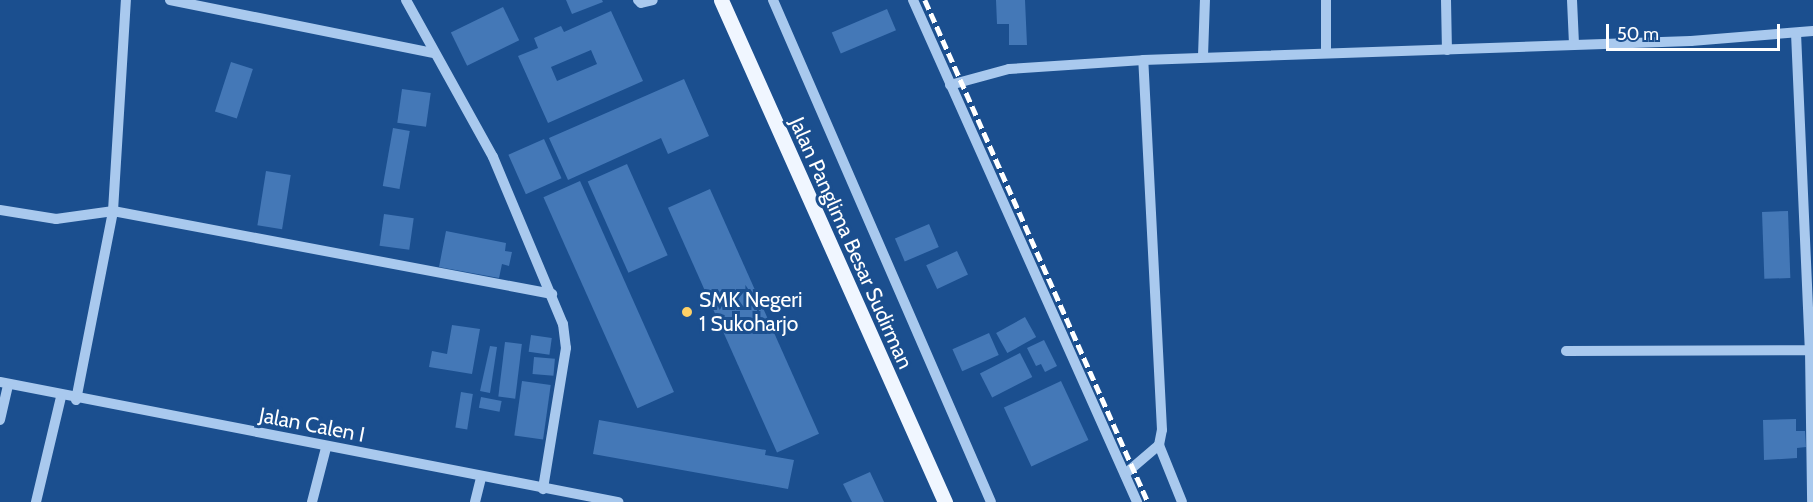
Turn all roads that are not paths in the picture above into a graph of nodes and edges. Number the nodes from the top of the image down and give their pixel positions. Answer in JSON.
{"nodes":[{"id":1,"x":126,"y":0,"type":"edge"},
{"id":2,"x":170,"y":0,"type":"edge"},
{"id":3,"x":406,"y":0,"type":"edge"},
{"id":4,"x":638,"y":0,"type":"edge"},
{"id":5,"x":653,"y":0,"type":"edge"},
{"id":6,"x":721,"y":0,"type":"edge"},
{"id":7,"x":773,"y":0,"type":"edge"},
{"id":8,"x":913,"y":0,"type":"edge"},
{"id":9,"x":1205,"y":0,"type":"edge"},
{"id":10,"x":1326,"y":0,"type":"edge"},
{"id":11,"x":1446,"y":0,"type":"edge"},
{"id":12,"x":1572,"y":0,"type":"edge"},
{"id":13,"x":1813,"y":31,"type":"edge"},
{"id":14,"x":1796,"y":33,"type":"junction"},
{"id":15,"x":1574,"y":44,"type":"junction"},
{"id":16,"x":1447,"y":50,"type":"junction"},
{"id":17,"x":434,"y":53,"type":"junction"},
{"id":18,"x":1326,"y":53,"type":"junction"},
{"id":19,"x":1203,"y":56,"type":"junction"},
{"id":20,"x":1143,"y":60,"type":"junction"},
{"id":21,"x":950,"y":85,"type":"junction"},
{"id":22,"x":0,"y":210,"type":"edge"},
{"id":23,"x":113,"y":211,"type":"junction"},
{"id":24,"x":1810,"y":263,"type":"edge"},
{"id":25,"x":552,"y":294,"type":"junction"},
{"id":26,"x":1811,"y":350,"type":"edge"},
{"id":27,"x":1566,"y":351,"type":"dead end"},
{"id":28,"x":4,"y":384,"type":"edge"},
{"id":29,"x":61,"y":397,"type":"junction"},
{"id":30,"x":76,"y":400,"type":"junction"},
{"id":31,"x":0,"y":420,"type":"edge"},
{"id":32,"x":1812,"y":439,"type":"edge"},
{"id":33,"x":1159,"y":445,"type":"junction"},
{"id":34,"x":326,"y":448,"type":"junction"},
{"id":35,"x":1125,"y":474,"type":"junction"},
{"id":36,"x":481,"y":478,"type":"junction"},
{"id":37,"x":543,"y":489,"type":"junction"},
{"id":38,"x":36,"y":502,"type":"edge"},
{"id":39,"x":312,"y":502,"type":"edge"},
{"id":40,"x":476,"y":502,"type":"edge"},
{"id":41,"x":618,"y":502,"type":"edge"},
{"id":42,"x":945,"y":502,"type":"edge"},
{"id":43,"x":991,"y":502,"type":"edge"},
{"id":44,"x":1137,"y":502,"type":"edge"},
{"id":45,"x":1182,"y":502,"type":"edge"},
{"id":46,"x":1812,"y":502,"type":"edge"}],
"edges":[{"from":1,"to":23,"type":"street"},
{"from":2,"to":17,"type":"street"},
{"from":3,"to":17,"type":"street"},
{"from":4,"to":5,"type":"street"},
{"from":6,"to":42,"type":"main road","name":"Jalan Panglima Besar Sudirman"},
{"from":7,"to":43,"type":"street"},
{"from":8,"to":21,"type":"street"},
{"from":9,"to":19,"type":"street"},
{"from":10,"to":18,"type":"street"},
{"from":11,"to":16,"type":"street"},
{"from":12,"to":15,"type":"street"},
{"from":13,"to":14,"type":"street"},
{"from":14,"to":15,"type":"street"},
{"from":14,"to":24,"type":"street"},
{"from":15,"to":16,"type":"street"},
{"from":16,"to":18,"type":"street"},
{"from":17,"to":25,"type":"street"},
{"from":18,"to":19,"type":"street"},
{"from":19,"to":20,"type":"street"},
{"from":20,"to":21,"type":"street"},
{"from":20,"to":33,"type":"street"},
{"from":21,"to":35,"type":"street"},
{"from":22,"to":23,"type":"street"},
{"from":23,"to":25,"type":"street"},
{"from":23,"to":30,"type":"street"},
{"from":24,"to":26,"type":"street"},
{"from":25,"to":37,"type":"street"},
{"from":26,"to":27,"type":"street"},
{"from":26,"to":32,"type":"street"},
{"from":28,"to":29,"type":"street","name":"Jalan Calen I"},
{"from":28,"to":31,"type":"street"},
{"from":29,"to":30,"type":"street","name":"Jalan Calen I"},
{"from":29,"to":38,"type":"street"},
{"from":30,"to":34,"type":"street","name":"Jalan Calen I"},
{"from":32,"to":46,"type":"street"},
{"from":33,"to":35,"type":"street"},
{"from":33,"to":45,"type":"street"},
{"from":34,"to":36,"type":"street","name":"Jalan Calen I"},
{"from":34,"to":39,"type":"street"},
{"from":35,"to":44,"type":"street"},
{"from":36,"to":37,"type":"street","name":"Jalan Calen I"},
{"from":36,"to":40,"type":"street"},
{"from":37,"to":41,"type":"street","name":"Jalan Calen I"}]}
